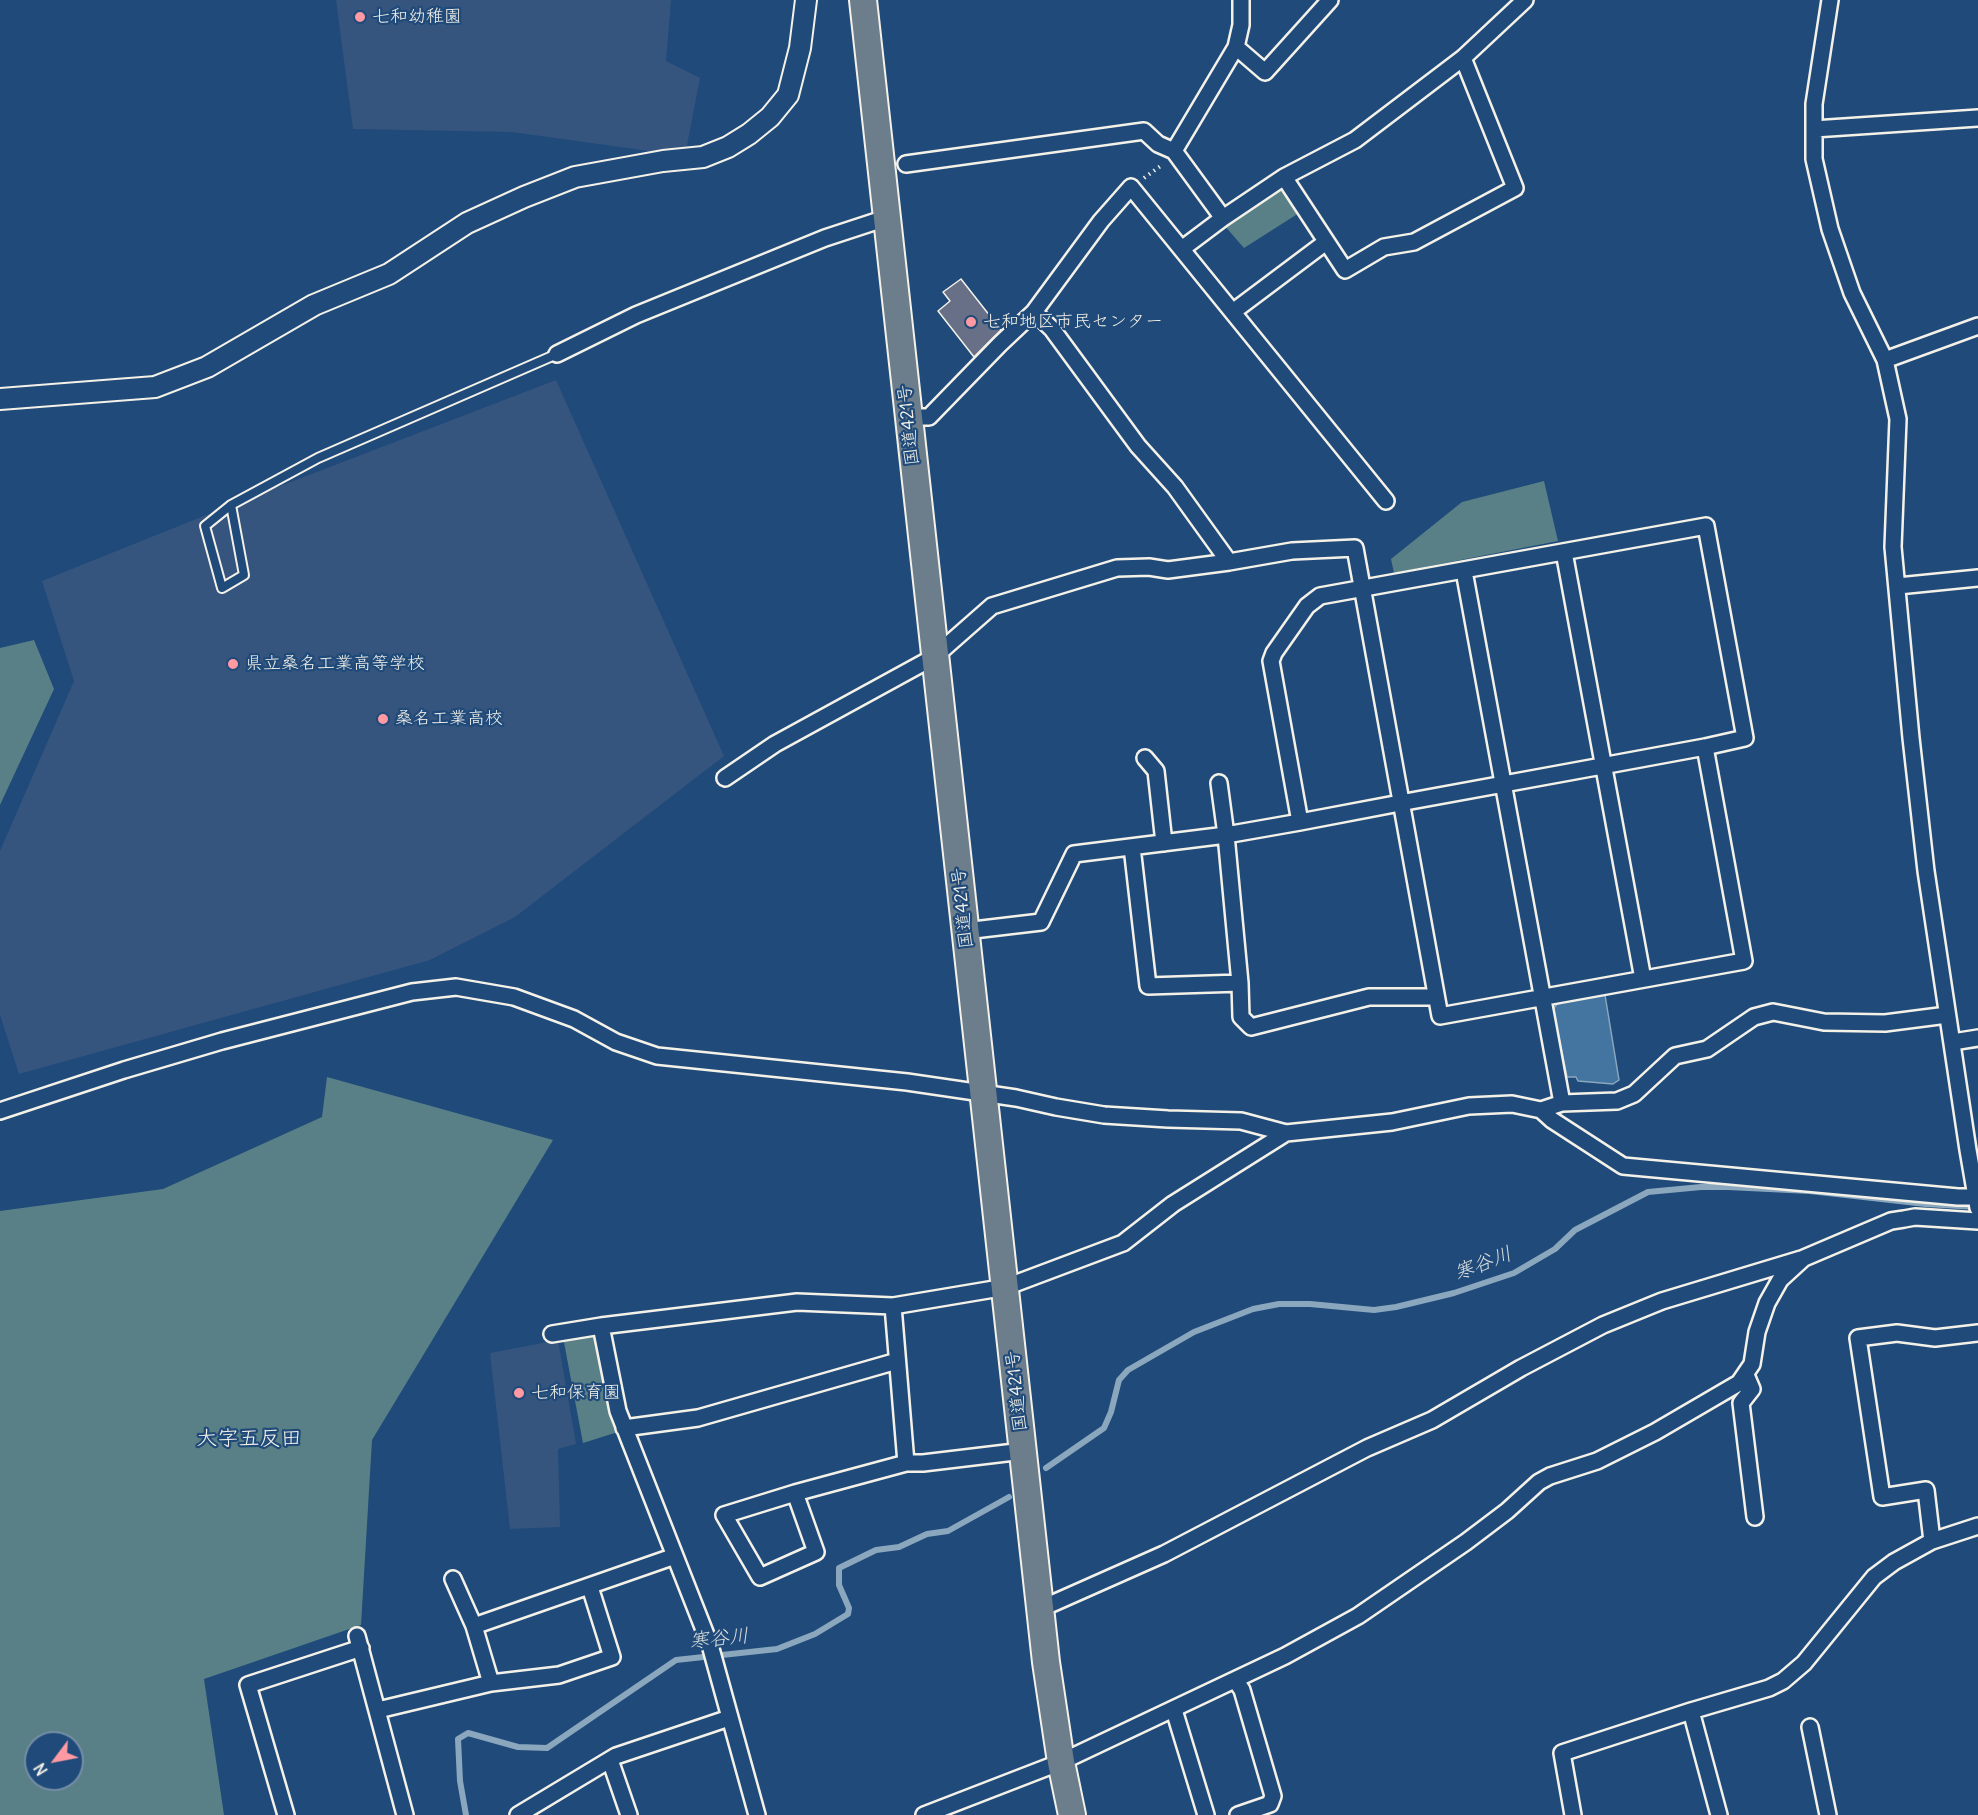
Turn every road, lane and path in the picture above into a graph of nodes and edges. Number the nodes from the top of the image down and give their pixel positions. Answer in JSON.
{"nodes":[{"id":1,"x":806,"y":0,"type":"edge"},
{"id":2,"x":863,"y":0,"type":"edge"},
{"id":3,"x":1241,"y":0,"type":"edge"},
{"id":4,"x":1330,"y":0,"type":"edge"},
{"id":5,"x":1525,"y":0,"type":"edge"},
{"id":6,"x":1830,"y":0,"type":"edge"},
{"id":7,"x":1236,"y":47,"type":"junction"},
{"id":8,"x":1463,"y":58,"type":"junction"},
{"id":9,"x":1978,"y":118,"type":"edge"},
{"id":10,"x":1814,"y":129,"type":"junction"},
{"id":11,"x":1175,"y":153,"type":"junction"},
{"id":12,"x":906,"y":164,"type":"dead end"},
{"id":13,"x":1284,"y":177,"type":"junction"},
{"id":14,"x":1131,"y":187,"type":"junction"},
{"id":15,"x":886,"y":218,"type":"junction"},
{"id":16,"x":1223,"y":218,"type":"junction"},
{"id":17,"x":1326,"y":242,"type":"junction"},
{"id":18,"x":1183,"y":248,"type":"junction"},
{"id":19,"x":1234,"y":311,"type":"junction"},
{"id":20,"x":1034,"y":312,"type":"junction"},
{"id":21,"x":1978,"y":326,"type":"edge"},
{"id":22,"x":557,"y":354,"type":"joint"},
{"id":23,"x":1885,"y":360,"type":"junction"},
{"id":24,"x":0,"y":399,"type":"edge"},
{"id":25,"x":908,"y":417,"type":"junction"},
{"id":26,"x":1386,"y":501,"type":"dead end"},
{"id":27,"x":231,"y":505,"type":"junction"},
{"id":28,"x":1564,"y":552,"type":"junction"},
{"id":29,"x":1229,"y":562,"type":"junction"},
{"id":30,"x":1464,"y":571,"type":"junction"},
{"id":31,"x":1978,"y":578,"type":"edge"},
{"id":32,"x":1898,"y":586,"type":"junction"},
{"id":33,"x":1362,"y":589,"type":"junction"},
{"id":34,"x":934,"y":657,"type":"junction"},
{"id":35,"x":1705,"y":747,"type":"junction"},
{"id":36,"x":1145,"y":758,"type":"dead end"},
{"id":37,"x":1602,"y":766,"type":"junction"},
{"id":38,"x":725,"y":778,"type":"dead end"},
{"id":39,"x":1219,"y":783,"type":"dead end"},
{"id":40,"x":1503,"y":784,"type":"junction"},
{"id":41,"x":1400,"y":803,"type":"junction"},
{"id":42,"x":1300,"y":822,"type":"junction"},
{"id":43,"x":1226,"y":835,"type":"junction"},
{"id":44,"x":1164,"y":843,"type":"junction"},
{"id":45,"x":1132,"y":847,"type":"junction"},
{"id":46,"x":965,"y":931,"type":"junction"},
{"id":47,"x":1643,"y":979,"type":"junction"},
{"id":48,"x":1240,"y":982,"type":"junction"},
{"id":49,"x":1436,"y":997,"type":"junction"},
{"id":50,"x":1543,"y":998,"type":"junction"},
{"id":51,"x":1947,"y":1016,"type":"junction"},
{"id":52,"x":1978,"y":1038,"type":"edge"},
{"id":53,"x":1953,"y":1042,"type":"junction"},
{"id":54,"x":983,"y":1094,"type":"junction"},
{"id":55,"x":1562,"y":1103,"type":"junction"},
{"id":56,"x":1541,"y":1110,"type":"junction"},
{"id":57,"x":0,"y":1111,"type":"edge"},
{"id":58,"x":1286,"y":1133,"type":"junction"},
{"id":59,"x":1978,"y":1197,"type":"edge"},
{"id":60,"x":1978,"y":1208,"type":"edge"},
{"id":61,"x":1978,"y":1221,"type":"edge"},
{"id":62,"x":1804,"y":1258,"type":"junction"},
{"id":63,"x":1006,"y":1287,"type":"junction"},
{"id":64,"x":893,"y":1306,"type":"junction"},
{"id":65,"x":601,"y":1326,"type":"junction"},
{"id":66,"x":1978,"y":1333,"type":"edge"},
{"id":67,"x":552,"y":1334,"type":"dead end"},
{"id":68,"x":897,"y":1361,"type":"junction"},
{"id":69,"x":1746,"y":1375,"type":"junction"},
{"id":70,"x":624,"y":1428,"type":"junction"},
{"id":71,"x":1023,"y":1451,"type":"junction"},
{"id":72,"x":906,"y":1463,"type":"junction"},
{"id":73,"x":795,"y":1493,"type":"junction"},
{"id":74,"x":1755,"y":1517,"type":"dead end"},
{"id":75,"x":1978,"y":1526,"type":"edge"},
{"id":76,"x":1932,"y":1541,"type":"junction"},
{"id":77,"x":675,"y":1556,"type":"junction"},
{"id":78,"x":453,"y":1579,"type":"dead end"},
{"id":79,"x":590,"y":1587,"type":"junction"},
{"id":80,"x":1041,"y":1609,"type":"junction"},
{"id":81,"x":474,"y":1626,"type":"junction"},
{"id":82,"x":1236,"y":1680,"type":"junction"},
{"id":83,"x":491,"y":1683,"type":"junction"},
{"id":84,"x":378,"y":1710,"type":"junction"},
{"id":85,"x":1174,"y":1710,"type":"junction"},
{"id":86,"x":1691,"y":1711,"type":"junction"},
{"id":87,"x":729,"y":1718,"type":"junction"},
{"id":88,"x":1810,"y":1727,"type":"dead end"},
{"id":89,"x":610,"y":1760,"type":"junction"},
{"id":90,"x":1061,"y":1762,"type":"junction"},
{"id":91,"x":286,"y":1815,"type":"edge"},
{"id":92,"x":405,"y":1815,"type":"edge"},
{"id":93,"x":518,"y":1815,"type":"edge"},
{"id":94,"x":629,"y":1815,"type":"edge"},
{"id":95,"x":757,"y":1815,"type":"edge"},
{"id":96,"x":924,"y":1815,"type":"edge"},
{"id":97,"x":1072,"y":1815,"type":"edge"},
{"id":98,"x":1206,"y":1815,"type":"edge"},
{"id":99,"x":1238,"y":1815,"type":"edge"},
{"id":100,"x":1573,"y":1815,"type":"edge"},
{"id":101,"x":1719,"y":1815,"type":"edge"},
{"id":102,"x":1828,"y":1815,"type":"edge"}],
"edges":[{"from":1,"to":24,"type":"street"},
{"from":2,"to":15,"type":"highway","name":"国道421号"},
{"from":3,"to":7,"type":"street"},
{"from":4,"to":7,"type":"street"},
{"from":5,"to":8,"type":"street"},
{"from":6,"to":10,"type":"street"},
{"from":7,"to":11,"type":"street"},
{"from":8,"to":13,"type":"street"},
{"from":8,"to":17,"type":"street"},
{"from":9,"to":10,"type":"street"},
{"from":10,"to":23,"type":"street"},
{"from":11,"to":12,"type":"street"},
{"from":11,"to":14,"type":"path"},
{"from":11,"to":16,"type":"street"},
{"from":13,"to":16,"type":"street"},
{"from":13,"to":17,"type":"street"},
{"from":14,"to":18,"type":"street"},
{"from":14,"to":20,"type":"street"},
{"from":15,"to":22,"type":"street"},
{"from":15,"to":25,"type":"highway","name":"国道421号"},
{"from":16,"to":18,"type":"street"},
{"from":17,"to":19,"type":"street"},
{"from":18,"to":19,"type":"street"},
{"from":19,"to":26,"type":"street"},
{"from":20,"to":25,"type":"street"},
{"from":20,"to":29,"type":"street"},
{"from":21,"to":23,"type":"street"},
{"from":22,"to":27,"type":"lane"},
{"from":23,"to":32,"type":"street"},
{"from":25,"to":34,"type":"highway","name":"国道421号"},
{"from":27,"to":27,"type":"lane"},
{"from":28,"to":30,"type":"street"},
{"from":28,"to":35,"type":"street"},
{"from":28,"to":37,"type":"street"},
{"from":29,"to":33,"type":"street"},
{"from":29,"to":34,"type":"street"},
{"from":30,"to":33,"type":"street"},
{"from":30,"to":40,"type":"street"},
{"from":31,"to":32,"type":"street"},
{"from":32,"to":51,"type":"street"},
{"from":33,"to":41,"type":"street"},
{"from":33,"to":42,"type":"street"},
{"from":34,"to":38,"type":"street"},
{"from":34,"to":46,"type":"highway","name":"国道421号"},
{"from":35,"to":37,"type":"street"},
{"from":35,"to":47,"type":"street"},
{"from":36,"to":44,"type":"street"},
{"from":37,"to":40,"type":"street"},
{"from":37,"to":47,"type":"street"},
{"from":39,"to":43,"type":"street"},
{"from":40,"to":41,"type":"street"},
{"from":40,"to":50,"type":"street"},
{"from":41,"to":42,"type":"street"},
{"from":41,"to":49,"type":"street"},
{"from":42,"to":43,"type":"street"},
{"from":43,"to":44,"type":"street"},
{"from":43,"to":48,"type":"street"},
{"from":44,"to":45,"type":"street"},
{"from":45,"to":46,"type":"street"},
{"from":45,"to":48,"type":"street"},
{"from":46,"to":54,"type":"highway","name":"国道421号"},
{"from":47,"to":50,"type":"street"},
{"from":48,"to":49,"type":"street"},
{"from":49,"to":50,"type":"street"},
{"from":50,"to":55,"type":"street"},
{"from":51,"to":53,"type":"street"},
{"from":51,"to":55,"type":"street"},
{"from":52,"to":53,"type":"street"},
{"from":53,"to":59,"type":"street"},
{"from":54,"to":57,"type":"street"},
{"from":54,"to":58,"type":"street"},
{"from":54,"to":63,"type":"highway","name":"国道421号"},
{"from":55,"to":56,"type":"street"},
{"from":56,"to":58,"type":"street"},
{"from":56,"to":59,"type":"street"},
{"from":58,"to":63,"type":"street"},
{"from":59,"to":60,"type":"street"},
{"from":61,"to":62,"type":"street"},
{"from":62,"to":69,"type":"street"},
{"from":62,"to":80,"type":"street"},
{"from":63,"to":64,"type":"street"},
{"from":63,"to":71,"type":"highway","name":"国道421号"},
{"from":64,"to":65,"type":"street"},
{"from":64,"to":68,"type":"street"},
{"from":65,"to":67,"type":"street"},
{"from":65,"to":70,"type":"street"},
{"from":66,"to":76,"type":"street"},
{"from":68,"to":70,"type":"street"},
{"from":68,"to":72,"type":"street"},
{"from":69,"to":74,"type":"street"},
{"from":69,"to":82,"type":"street"},
{"from":70,"to":77,"type":"street"},
{"from":71,"to":72,"type":"street"},
{"from":71,"to":80,"type":"highway","name":"国道421号"},
{"from":72,"to":73,"type":"street"},
{"from":73,"to":73,"type":"street"},
{"from":75,"to":76,"type":"street"},
{"from":76,"to":86,"type":"street"},
{"from":77,"to":79,"type":"street"},
{"from":77,"to":87,"type":"street"},
{"from":78,"to":81,"type":"street"},
{"from":79,"to":81,"type":"street"},
{"from":79,"to":83,"type":"street"},
{"from":80,"to":90,"type":"highway","name":"国道421号"},
{"from":81,"to":83,"type":"street"},
{"from":82,"to":85,"type":"street"},
{"from":82,"to":99,"type":"street"},
{"from":83,"to":84,"type":"street"},
{"from":84,"to":91,"type":"street"},
{"from":84,"to":92,"type":"street"},
{"from":85,"to":90,"type":"street"},
{"from":85,"to":98,"type":"street"},
{"from":86,"to":100,"type":"street"},
{"from":86,"to":101,"type":"street"},
{"from":87,"to":89,"type":"street"},
{"from":87,"to":95,"type":"street"},
{"from":88,"to":102,"type":"street"},
{"from":89,"to":93,"type":"street"},
{"from":89,"to":94,"type":"street"},
{"from":90,"to":96,"type":"street"},
{"from":90,"to":97,"type":"highway","name":"国道421号"}]}
